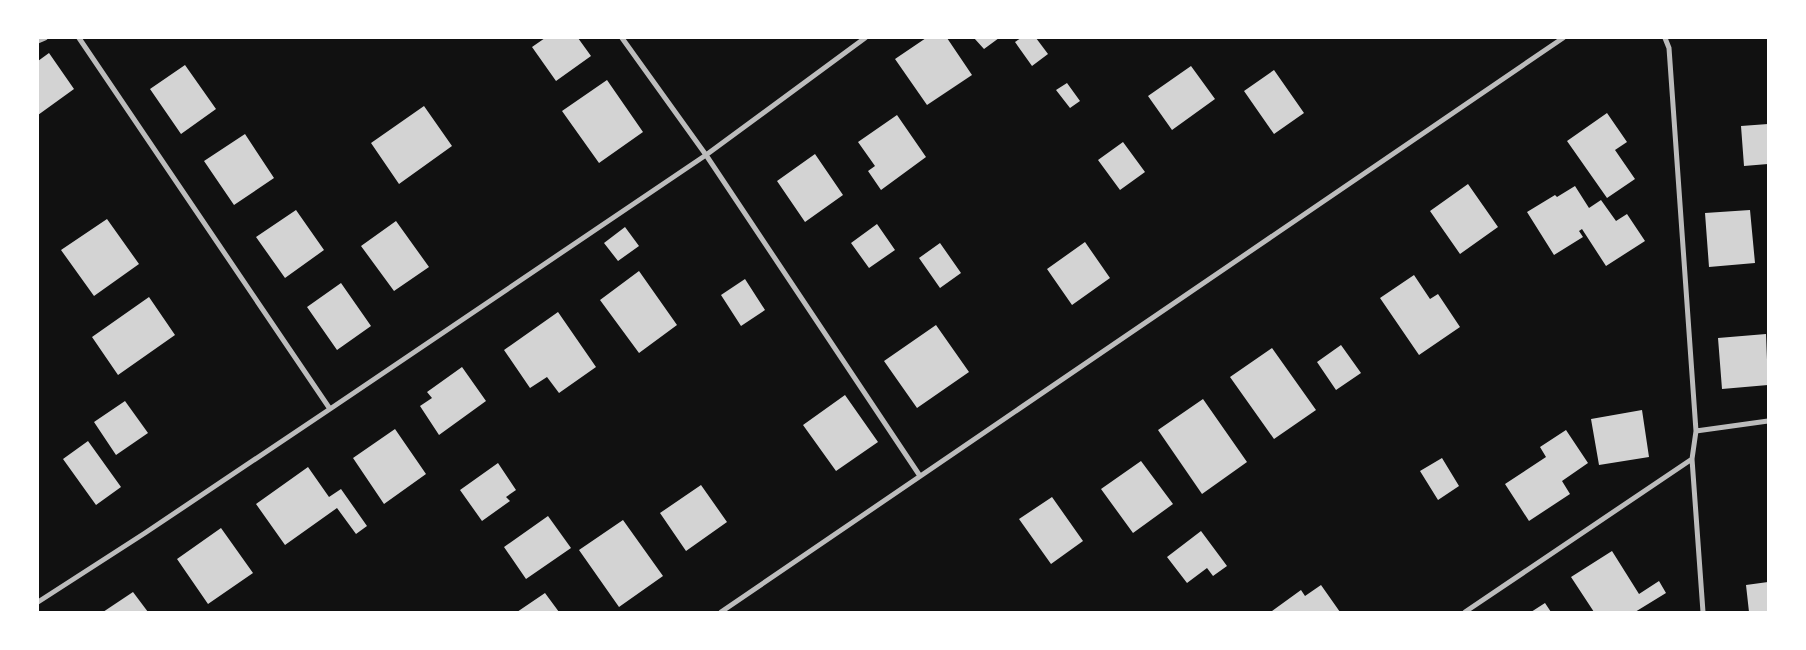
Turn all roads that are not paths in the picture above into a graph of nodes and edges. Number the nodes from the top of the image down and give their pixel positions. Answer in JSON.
{"nodes":[{"id":1,"x":45,"y":38,"type":"edge"},
{"id":2,"x":79,"y":38,"type":"edge"},
{"id":3,"x":622,"y":38,"type":"edge"},
{"id":4,"x":865,"y":38,"type":"edge"},
{"id":5,"x":1563,"y":38,"type":"edge"},
{"id":6,"x":1665,"y":38,"type":"edge"},
{"id":7,"x":38,"y":41,"type":"edge"},
{"id":8,"x":706,"y":155,"type":"junction"},
{"id":9,"x":330,"y":409,"type":"junction"},
{"id":10,"x":1768,"y":421,"type":"edge"},
{"id":11,"x":1696,"y":431,"type":"junction"},
{"id":12,"x":1692,"y":459,"type":"junction"},
{"id":13,"x":920,"y":476,"type":"junction"},
{"id":14,"x":38,"y":602,"type":"edge"},
{"id":15,"x":721,"y":612,"type":"edge"},
{"id":16,"x":1466,"y":612,"type":"edge"},
{"id":17,"x":1702,"y":612,"type":"edge"}],
"edges":[{"from":1,"to":7,"type":"street"},
{"from":2,"to":9,"type":"street"},
{"from":3,"to":8,"type":"street"},
{"from":4,"to":8,"type":"street"},
{"from":5,"to":13,"type":"street"},
{"from":6,"to":11,"type":"street"},
{"from":8,"to":9,"type":"street"},
{"from":8,"to":13,"type":"street"},
{"from":9,"to":14,"type":"street"},
{"from":10,"to":11,"type":"street"},
{"from":11,"to":12,"type":"street"},
{"from":12,"to":16,"type":"street"},
{"from":12,"to":17,"type":"street"},
{"from":13,"to":15,"type":"street"}]}
